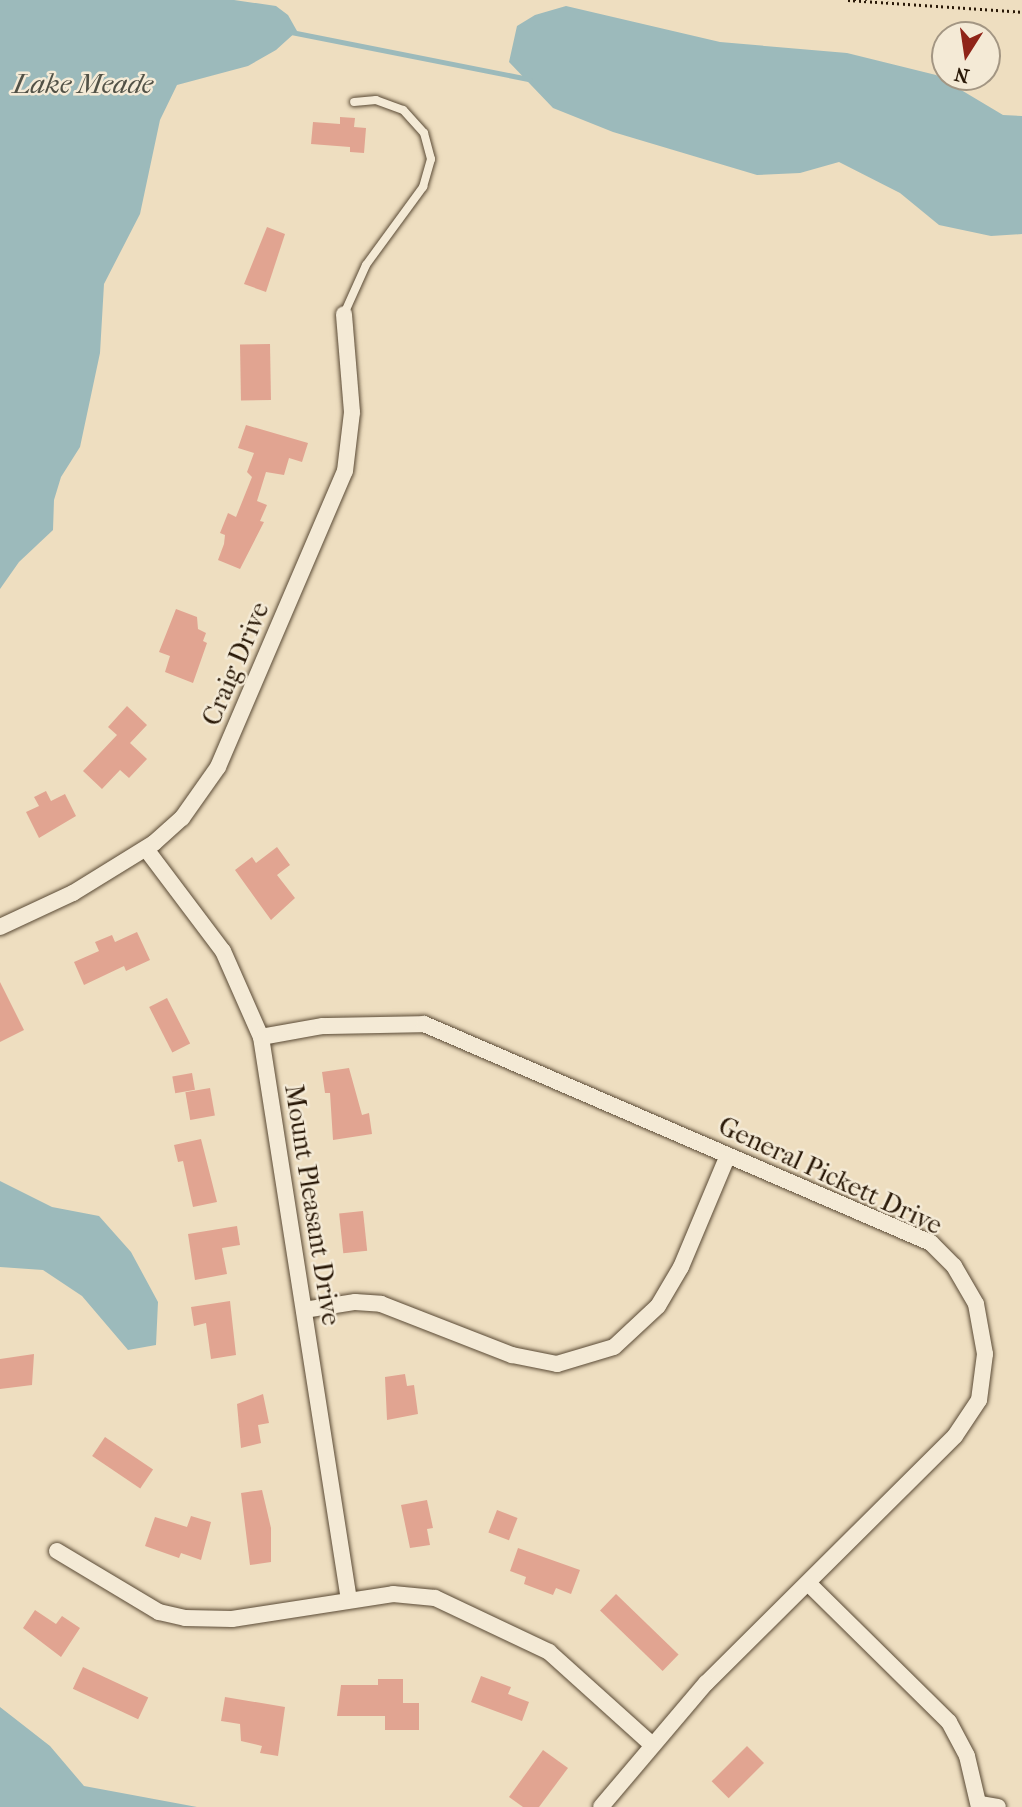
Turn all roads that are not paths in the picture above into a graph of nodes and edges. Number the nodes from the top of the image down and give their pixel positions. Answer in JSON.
{"nodes":[{"id":1,"x":354,"y":102,"type":"dead end"},
{"id":2,"x":344,"y":314,"type":"joint"},
{"id":3,"x":146,"y":849,"type":"junction"},
{"id":4,"x":0,"y":927,"type":"edge"},
{"id":5,"x":261,"y":1037,"type":"junction"},
{"id":6,"x":728,"y":1155,"type":"junction"},
{"id":7,"x":304,"y":1310,"type":"junction"},
{"id":8,"x":57,"y":1551,"type":"dead end"},
{"id":9,"x":808,"y":1583,"type":"junction"},
{"id":10,"x":349,"y":1600,"type":"junction"},
{"id":11,"x":651,"y":1744,"type":"junction"},
{"id":12,"x":980,"y":1805,"type":"edge"},
{"id":13,"x":601,"y":1807,"type":"edge"},
{"id":14,"x":998,"y":1807,"type":"edge"}],
"edges":[{"from":1,"to":2,"type":"lane"},
{"from":2,"to":3,"type":"street","name":"Craig Drive"},
{"from":3,"to":4,"type":"street","name":"Craig Drive"},
{"from":3,"to":5,"type":"street","name":"Mount Pleasant Drive"},
{"from":5,"to":6,"type":"street","name":"General Pickett Drive"},
{"from":5,"to":7,"type":"street","name":"Mount Pleasant Drive"},
{"from":6,"to":7,"type":"street"},
{"from":6,"to":9,"type":"street","name":"General Pickett Drive"},
{"from":7,"to":10,"type":"street","name":"Mount Pleasant Drive"},
{"from":8,"to":10,"type":"street"},
{"from":9,"to":11,"type":"street","name":"General Pickett Drive"},
{"from":9,"to":12,"type":"street"},
{"from":10,"to":11,"type":"street"},
{"from":11,"to":13,"type":"street","name":"General Pickett Drive"},
{"from":12,"to":14,"type":"street"}]}
